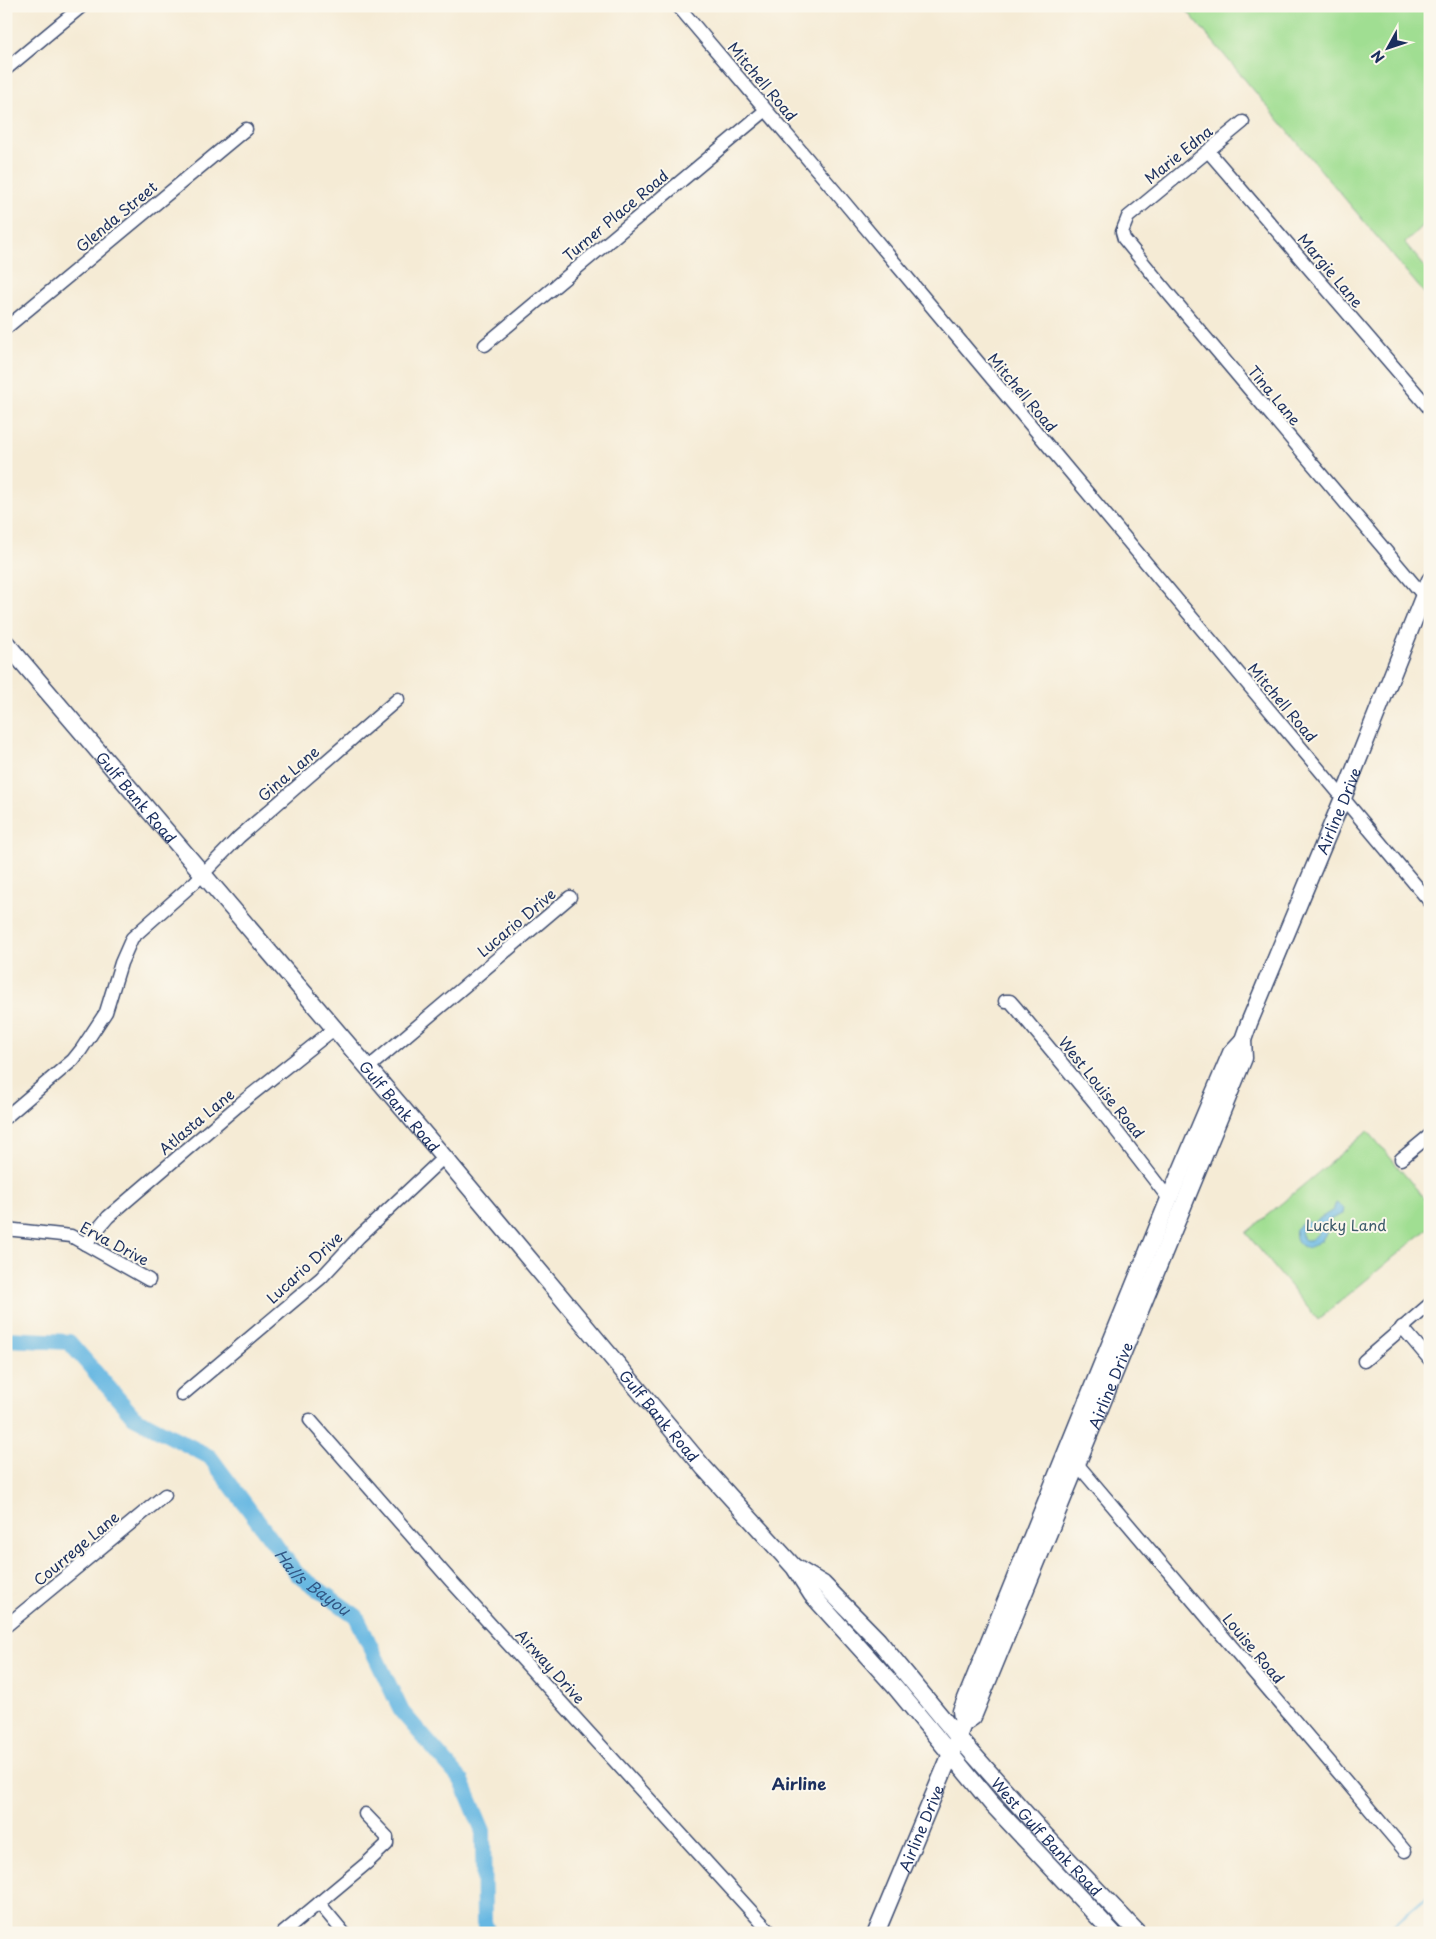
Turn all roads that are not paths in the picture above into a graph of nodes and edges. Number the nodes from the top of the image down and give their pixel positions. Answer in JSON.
{"nodes":[{"id":1,"x":82,"y":6,"type":"edge"},
{"id":2,"x":678,"y":6,"type":"edge"},
{"id":3,"x":6,"y":69,"type":"edge"},
{"id":4,"x":766,"y":110,"type":"junction"},
{"id":5,"x":1243,"y":122,"type":"dead end"},
{"id":6,"x":246,"y":129,"type":"dead end"},
{"id":7,"x":1208,"y":151,"type":"junction"},
{"id":8,"x":1134,"y":212,"type":"joint"},
{"id":9,"x":6,"y":328,"type":"edge"},
{"id":10,"x":485,"y":345,"type":"dead end"},
{"id":11,"x":1430,"y":409,"type":"edge"},
{"id":12,"x":1430,"y":580,"type":"edge"},
{"id":13,"x":1423,"y":595,"type":"junction"},
{"id":14,"x":6,"y":643,"type":"edge"},
{"id":15,"x":398,"y":699,"type":"dead end"},
{"id":16,"x":1343,"y":798,"type":"junction"},
{"id":17,"x":202,"y":874,"type":"junction"},
{"id":18,"x":570,"y":897,"type":"dead end"},
{"id":19,"x":1430,"y":902,"type":"edge"},
{"id":20,"x":1005,"y":1001,"type":"dead end"},
{"id":21,"x":334,"y":1029,"type":"junction"},
{"id":22,"x":1243,"y":1040,"type":"junction"},
{"id":23,"x":368,"y":1068,"type":"junction"},
{"id":24,"x":6,"y":1118,"type":"edge"},
{"id":25,"x":1430,"y":1135,"type":"edge"},
{"id":26,"x":444,"y":1157,"type":"junction"},
{"id":27,"x":1401,"y":1159,"type":"dead end"},
{"id":28,"x":1190,"y":1192,"type":"junction"},
{"id":29,"x":1169,"y":1199,"type":"junction"},
{"id":30,"x":6,"y":1229,"type":"edge"},
{"id":31,"x":85,"y":1244,"type":"junction"},
{"id":32,"x":149,"y":1280,"type":"dead end"},
{"id":33,"x":1430,"y":1304,"type":"edge"},
{"id":34,"x":1402,"y":1328,"type":"junction"},
{"id":35,"x":1430,"y":1360,"type":"edge"},
{"id":36,"x":1364,"y":1361,"type":"dead end"},
{"id":37,"x":182,"y":1396,"type":"dead end"},
{"id":38,"x":310,"y":1420,"type":"dead end"},
{"id":39,"x":1078,"y":1465,"type":"junction"},
{"id":40,"x":165,"y":1495,"type":"dead end"},
{"id":41,"x":794,"y":1567,"type":"junction"},
{"id":42,"x":6,"y":1626,"type":"edge"},
{"id":43,"x":961,"y":1730,"type":"junction"},
{"id":44,"x":950,"y":1754,"type":"junction"},
{"id":45,"x":365,"y":1814,"type":"dead end"},
{"id":46,"x":1405,"y":1851,"type":"dead end"},
{"id":47,"x":319,"y":1903,"type":"junction"},
{"id":48,"x":283,"y":1933,"type":"edge"},
{"id":49,"x":344,"y":1933,"type":"edge"},
{"id":50,"x":771,"y":1933,"type":"edge"},
{"id":51,"x":876,"y":1933,"type":"edge"},
{"id":52,"x":1113,"y":1933,"type":"edge"},
{"id":53,"x":1138,"y":1933,"type":"edge"}],
"edges":[{"from":1,"to":3,"type":"street"},
{"from":2,"to":4,"type":"street","name":"Mitchell Road"},
{"from":4,"to":10,"type":"street","name":"Turner Place Road"},
{"from":4,"to":16,"type":"street","name":"Mitchell Road"},
{"from":5,"to":7,"type":"street","name":"Marie Edna"},
{"from":6,"to":9,"type":"street","name":"Glenda Street"},
{"from":7,"to":8,"type":"street","name":"Marie Edna"},
{"from":7,"to":11,"type":"street","name":"Margie Lane"},
{"from":8,"to":13,"type":"street","name":"Tina Lane"},
{"from":12,"to":13,"type":"main road","name":"Airline Drive"},
{"from":13,"to":16,"type":"main road","name":"Airline Drive"},
{"from":14,"to":17,"type":"main road","name":"Gulf Bank Road"},
{"from":15,"to":17,"type":"street","name":"Gina Lane"},
{"from":16,"to":19,"type":"street","name":"Mitchell Road"},
{"from":16,"to":22,"type":"main road","name":"Airline Drive"},
{"from":17,"to":21,"type":"main road","name":"Gulf Bank Road"},
{"from":17,"to":24,"type":"street","name":"Gina Lane"},
{"from":18,"to":23,"type":"street","name":"Lucario Drive"},
{"from":20,"to":29,"type":"street","name":"West Louise Road"},
{"from":21,"to":23,"type":"main road","name":"Gulf Bank Road"},
{"from":21,"to":31,"type":"street","name":"Atlasta Lane"},
{"from":22,"to":28,"type":"main road","name":"Airline Drive"},
{"from":22,"to":29,"type":"main road","name":"Airline Drive"},
{"from":23,"to":26,"type":"main road","name":"Gulf Bank Road"},
{"from":25,"to":27,"type":"street"},
{"from":26,"to":37,"type":"street","name":"Lucario Drive"},
{"from":26,"to":41,"type":"main road","name":"Gulf Bank Road"},
{"from":28,"to":29,"type":"main road"},
{"from":28,"to":39,"type":"main road","name":"Airline Drive"},
{"from":29,"to":43,"type":"main road","name":"Airline Drive"},
{"from":30,"to":31,"type":"street","name":"Erva Drive"},
{"from":31,"to":32,"type":"street","name":"Erva Drive"},
{"from":33,"to":34,"type":"street"},
{"from":34,"to":35,"type":"street"},
{"from":34,"to":36,"type":"street"},
{"from":38,"to":50,"type":"street","name":"Airway Drive"},
{"from":39,"to":43,"type":"main road","name":"Airline Drive"},
{"from":39,"to":46,"type":"street","name":"Louise Road"},
{"from":40,"to":42,"type":"street","name":"Courrege Lane"},
{"from":41,"to":43,"type":"main road","name":"Gulf Bank Road"},
{"from":41,"to":44,"type":"main road","name":"Gulf Bank Road"},
{"from":43,"to":44,"type":"main road","name":"Airline Drive"},
{"from":43,"to":53,"type":"main road","name":"West Gulf Bank Road"},
{"from":44,"to":51,"type":"main road","name":"Airline Drive"},
{"from":44,"to":52,"type":"main road","name":"West Gulf Bank Road"},
{"from":45,"to":47,"type":"street"},
{"from":47,"to":48,"type":"street"},
{"from":47,"to":49,"type":"street"}]}
